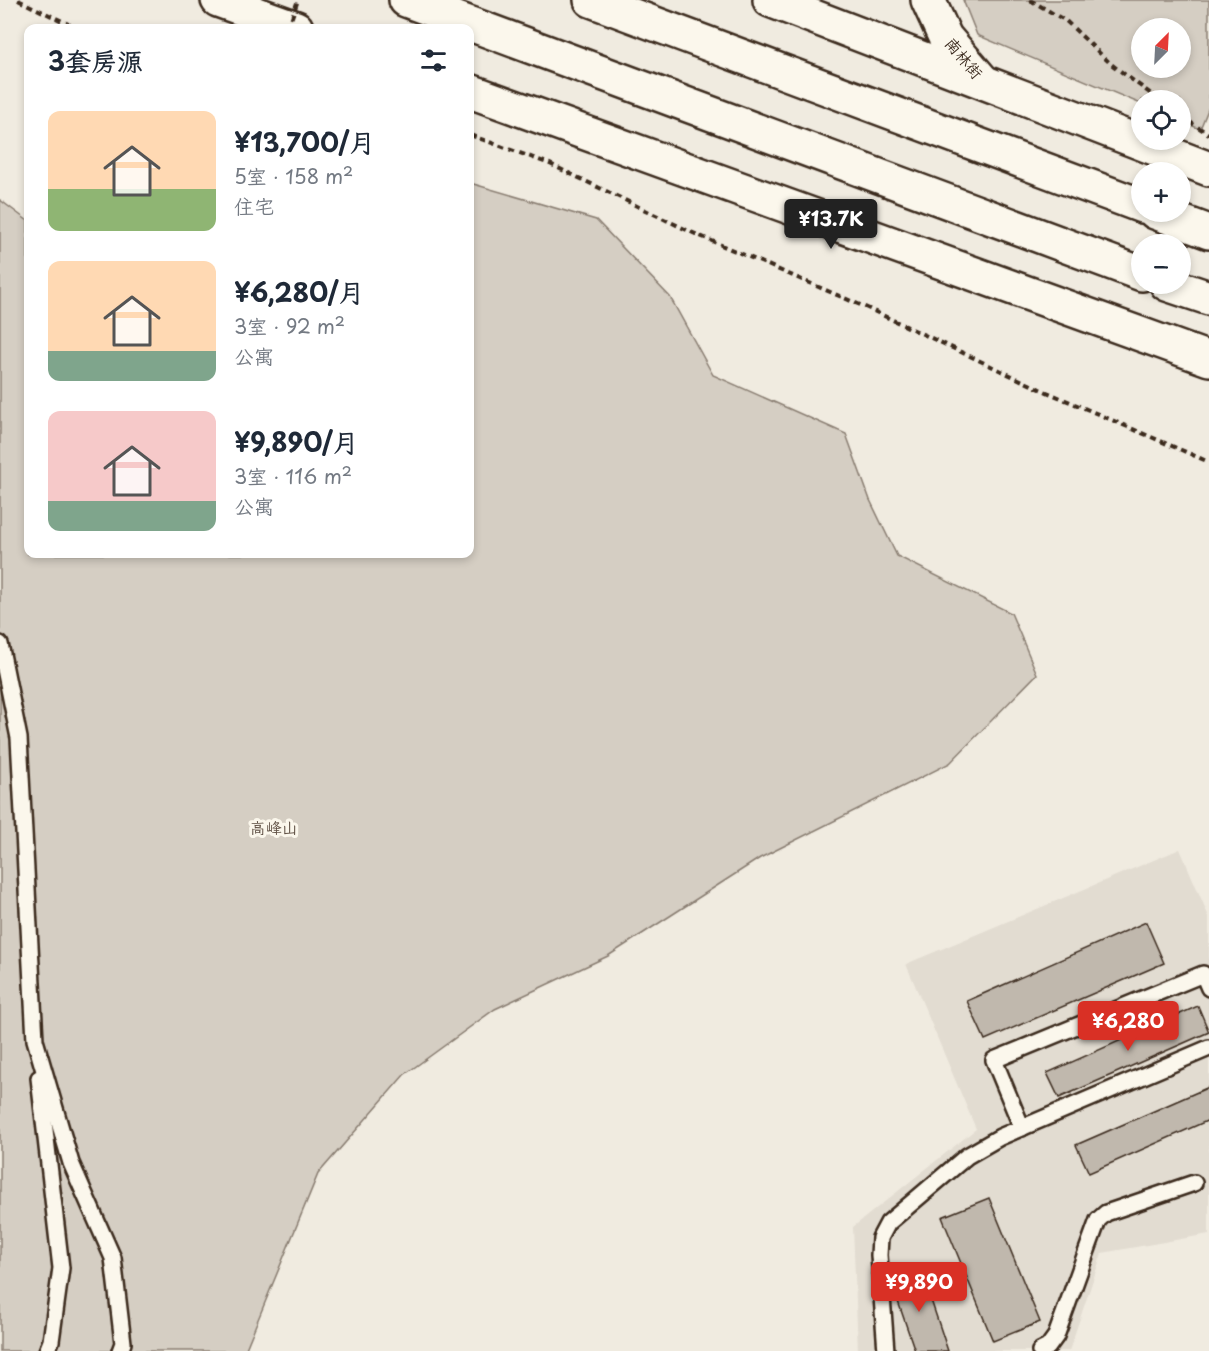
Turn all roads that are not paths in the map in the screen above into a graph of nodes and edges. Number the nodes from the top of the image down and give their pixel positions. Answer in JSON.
{"nodes":[{"id":1,"x":218,"y":0,"type":"edge"},
{"id":2,"x":406,"y":0,"type":"edge"},
{"id":3,"x":591,"y":0,"type":"edge"},
{"id":4,"x":770,"y":0,"type":"edge"},
{"id":5,"x":928,"y":0,"type":"edge"},
{"id":6,"x":285,"y":24,"type":"edge"},
{"id":7,"x":470,"y":24,"type":"edge"},
{"id":8,"x":474,"y":25,"type":"edge"},
{"id":9,"x":984,"y":83,"type":"junction"},
{"id":10,"x":474,"y":92,"type":"edge"},
{"id":11,"x":1209,"y":169,"type":"edge"},
{"id":12,"x":1131,"y":202,"type":"edge"},
{"id":13,"x":1182,"y":222,"type":"edge"},
{"id":14,"x":1209,"y":232,"type":"edge"},
{"id":15,"x":1131,"y":270,"type":"edge"},
{"id":16,"x":1191,"y":292,"type":"edge"},
{"id":17,"x":1209,"y":298,"type":"edge"},
{"id":18,"x":1209,"y":358,"type":"edge"},
{"id":19,"x":0,"y":645,"type":"edge"},
{"id":20,"x":1209,"y":988,"type":"edge"},
{"id":21,"x":35,"y":1040,"type":"junction"},
{"id":22,"x":1209,"y":1048,"type":"edge"},
{"id":23,"x":1022,"y":1128,"type":"junction"},
{"id":24,"x":1194,"y":1183,"type":"dead end"},
{"id":25,"x":47,"y":1351,"type":"edge"},
{"id":26,"x":120,"y":1351,"type":"edge"},
{"id":27,"x":886,"y":1351,"type":"edge"},
{"id":28,"x":1040,"y":1351,"type":"edge"}],
"edges":[{"from":1,"to":6,"type":"main road"},
{"from":2,"to":7,"type":"main road"},
{"from":3,"to":12,"type":"main road"},
{"from":4,"to":9,"type":"main road"},
{"from":5,"to":9,"type":"main road","name":"南林街"},
{"from":8,"to":15,"type":"main road"},
{"from":9,"to":11,"type":"main road"},
{"from":10,"to":18,"type":"main road"},
{"from":13,"to":14,"type":"main road"},
{"from":16,"to":17,"type":"main road"},
{"from":19,"to":21,"type":"lane"},
{"from":20,"to":23,"type":"lane"},
{"from":21,"to":25,"type":"lane"},
{"from":21,"to":26,"type":"lane"},
{"from":22,"to":23,"type":"lane"},
{"from":23,"to":27,"type":"lane"},
{"from":24,"to":28,"type":"lane"}]}
